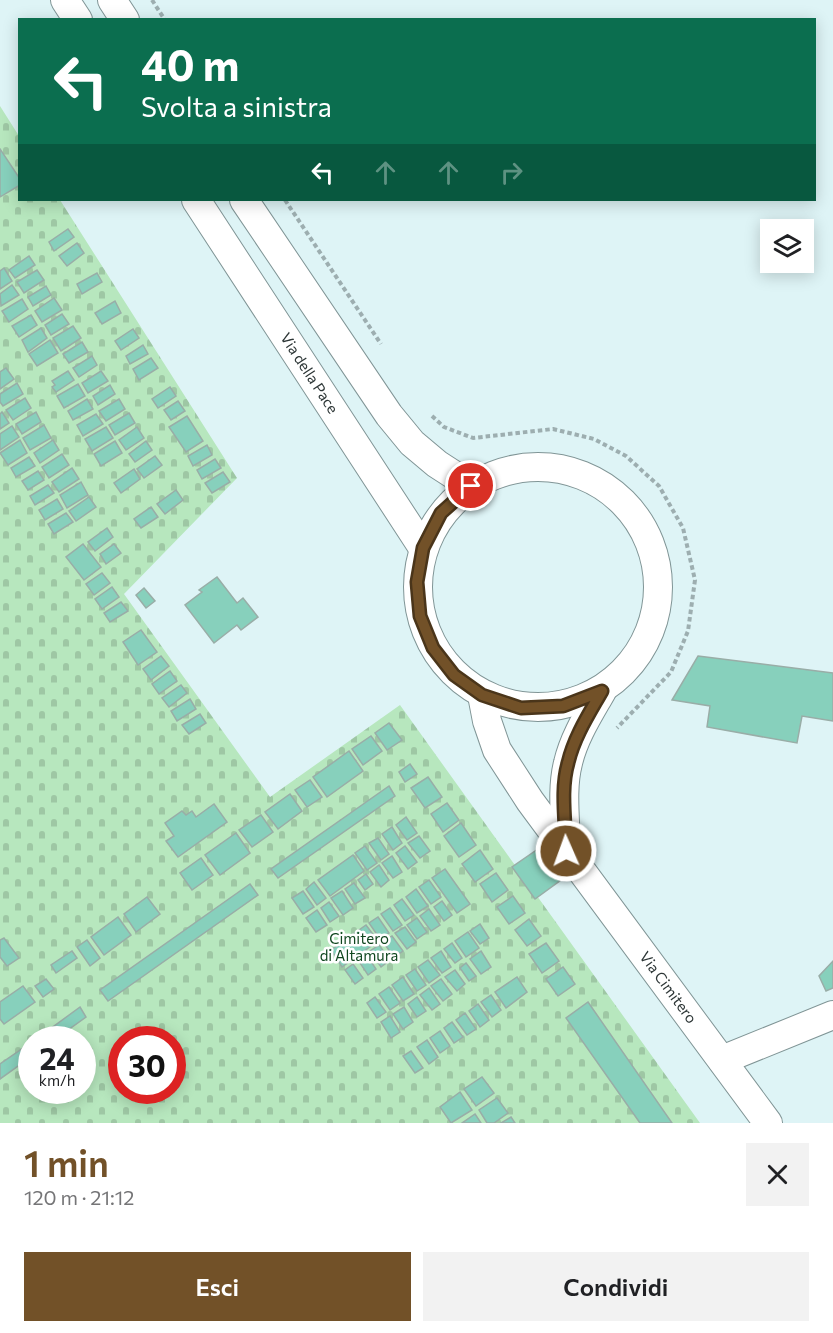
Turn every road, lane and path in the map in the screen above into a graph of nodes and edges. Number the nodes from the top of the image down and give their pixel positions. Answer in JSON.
{"nodes":[{"id":1,"x":65,"y":0,"type":"edge"},
{"id":2,"x":112,"y":0,"type":"edge"},
{"id":3,"x":152,"y":0,"type":"edge"},
{"id":4,"x":77,"y":18,"type":"edge"},
{"id":5,"x":124,"y":18,"type":"edge"},
{"id":6,"x":164,"y":18,"type":"edge"},
{"id":7,"x":197,"y":201,"type":"edge"},
{"id":8,"x":245,"y":201,"type":"edge"},
{"id":9,"x":286,"y":201,"type":"edge"},
{"id":10,"x":386,"y":352,"type":"dead end"},
{"id":11,"x":424,"y":410,"type":"dead end"},
{"id":12,"x":471,"y":486,"type":"junction"},
{"id":13,"x":423,"y":548,"type":"junction"},
{"id":14,"x":602,"y":691,"type":"junction"},
{"id":15,"x":482,"y":695,"type":"junction"},
{"id":16,"x":611,"y":734,"type":"dead end"},
{"id":17,"x":566,"y":851,"type":"junction"},
{"id":18,"x":833,"y":1015,"type":"edge"},
{"id":19,"x":722,"y":1060,"type":"junction"},
{"id":20,"x":768,"y":1123,"type":"edge"}],
"edges":[{"from":1,"to":4,"type":"street"},
{"from":2,"to":5,"type":"street"},
{"from":3,"to":6,"type":"path"},
{"from":7,"to":13,"type":"street","name":"Via della Pace"},
{"from":8,"to":12,"type":"street"},
{"from":9,"to":10,"type":"path"},
{"from":11,"to":16,"type":"path"},
{"from":12,"to":13,"type":"street"},
{"from":12,"to":14,"type":"street"},
{"from":13,"to":15,"type":"street"},
{"from":14,"to":15,"type":"street"},
{"from":14,"to":17,"type":"street"},
{"from":15,"to":17,"type":"street","name":"Via Cimitero"},
{"from":17,"to":19,"type":"street","name":"Via Cimitero"},
{"from":18,"to":19,"type":"street"},
{"from":19,"to":20,"type":"street","name":"Via Cimitero"}]}
